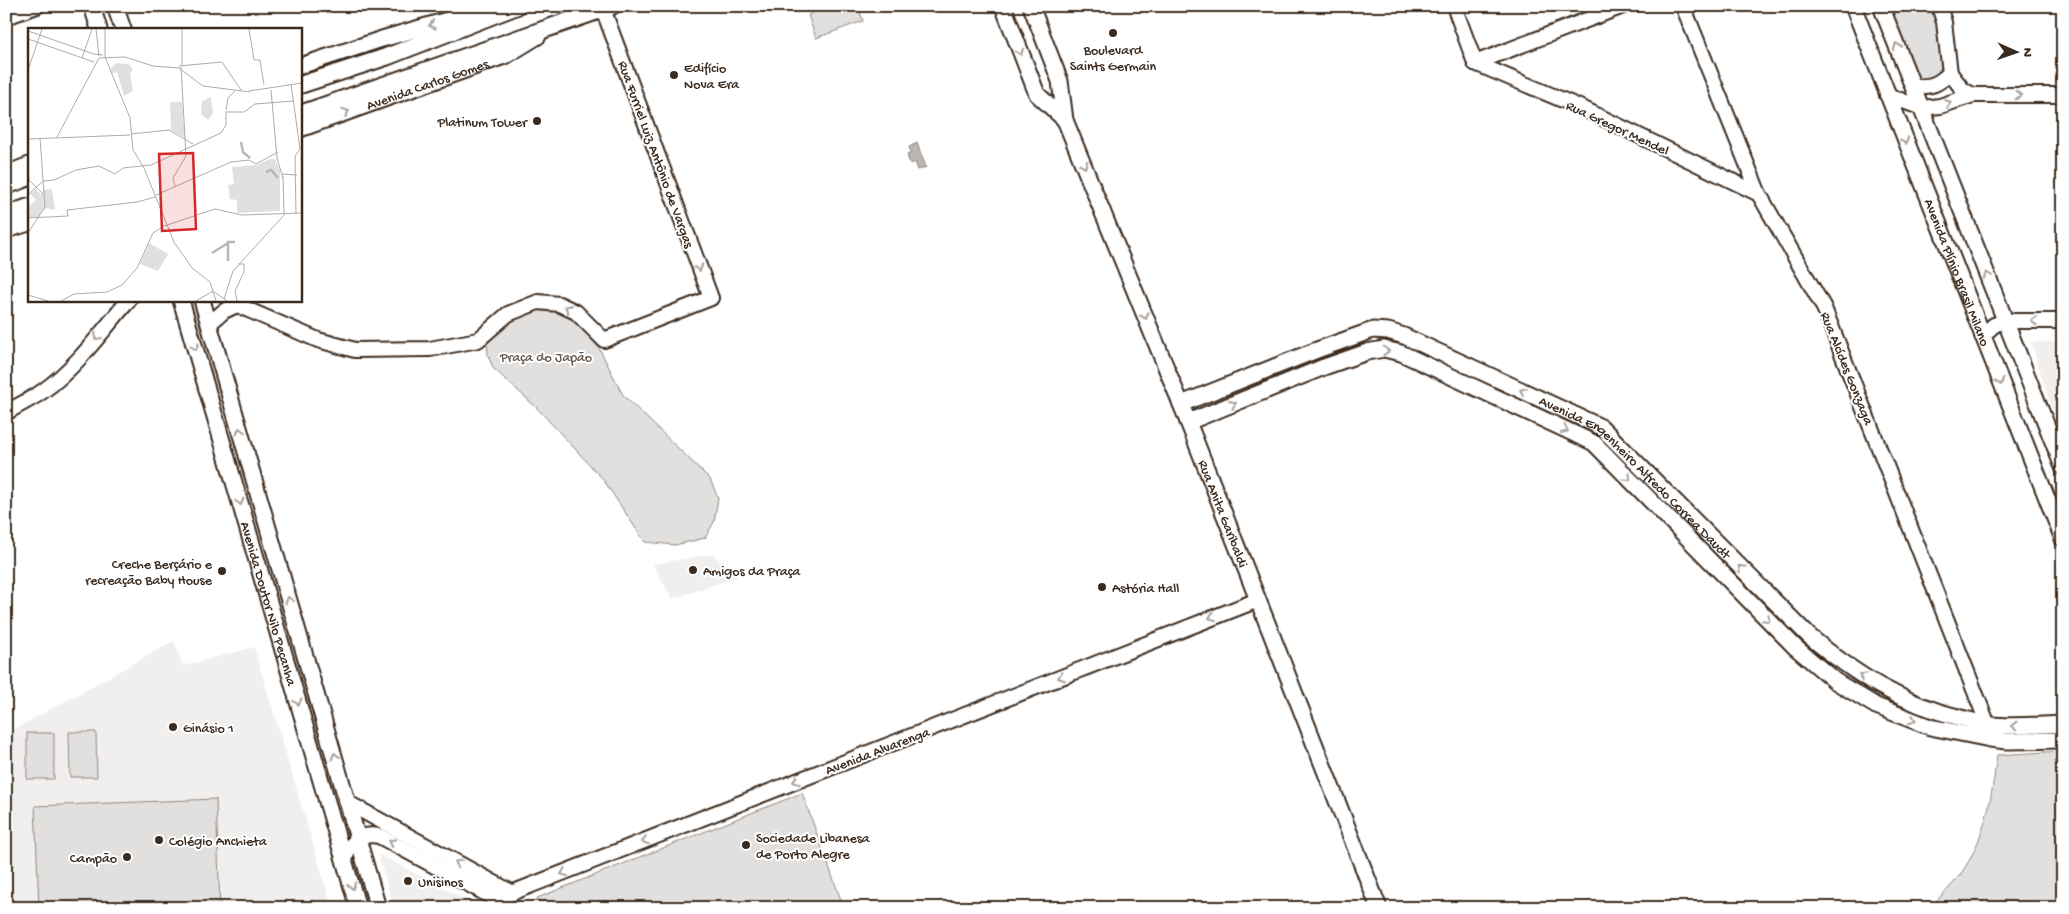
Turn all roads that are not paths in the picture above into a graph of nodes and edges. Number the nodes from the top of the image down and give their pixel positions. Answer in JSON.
{"nodes":[{"id":1,"x":37,"y":6,"type":"edge"},
{"id":2,"x":92,"y":6,"type":"edge"},
{"id":3,"x":116,"y":6,"type":"edge"},
{"id":4,"x":496,"y":6,"type":"edge"},
{"id":5,"x":517,"y":6,"type":"edge"},
{"id":6,"x":1002,"y":6,"type":"edge"},
{"id":7,"x":1022,"y":6,"type":"edge"},
{"id":8,"x":1032,"y":6,"type":"edge"},
{"id":9,"x":1454,"y":6,"type":"edge"},
{"id":10,"x":1623,"y":6,"type":"edge"},
{"id":11,"x":1683,"y":6,"type":"edge"},
{"id":12,"x":1853,"y":6,"type":"edge"},
{"id":13,"x":1881,"y":6,"type":"edge"},
{"id":14,"x":1939,"y":6,"type":"edge"},
{"id":15,"x":607,"y":8,"type":"edge"},
{"id":16,"x":6,"y":17,"type":"edge"},
{"id":17,"x":99,"y":28,"type":"edge"},
{"id":18,"x":123,"y":28,"type":"edge"},
{"id":19,"x":550,"y":29,"type":"junction"},
{"id":20,"x":1475,"y":62,"type":"junction"},
{"id":21,"x":301,"y":66,"type":"edge"},
{"id":22,"x":1950,"y":73,"type":"junction"},
{"id":23,"x":301,"y":85,"type":"edge"},
{"id":24,"x":1913,"y":87,"type":"junction"},
{"id":25,"x":1973,"y":94,"type":"junction"},
{"id":26,"x":1887,"y":95,"type":"junction"},
{"id":27,"x":2063,"y":95,"type":"edge"},
{"id":28,"x":1922,"y":108,"type":"junction"},
{"id":29,"x":301,"y":114,"type":"edge"},
{"id":30,"x":1065,"y":120,"type":"junction"},
{"id":31,"x":301,"y":129,"type":"edge"},
{"id":32,"x":28,"y":166,"type":"edge"},
{"id":33,"x":6,"y":174,"type":"edge"},
{"id":34,"x":28,"y":178,"type":"edge"},
{"id":35,"x":6,"y":186,"type":"edge"},
{"id":36,"x":1759,"y":194,"type":"junction"},
{"id":37,"x":28,"y":207,"type":"edge"},
{"id":38,"x":6,"y":215,"type":"edge"},
{"id":39,"x":28,"y":223,"type":"edge"},
{"id":40,"x":6,"y":230,"type":"edge"},
{"id":41,"x":127,"y":301,"type":"edge"},
{"id":42,"x":181,"y":301,"type":"edge"},
{"id":43,"x":202,"y":301,"type":"edge"},
{"id":44,"x":234,"y":302,"type":"edge"},
{"id":45,"x":2005,"y":320,"type":"junction"},
{"id":46,"x":2063,"y":321,"type":"edge"},
{"id":47,"x":209,"y":324,"type":"junction"},
{"id":48,"x":1982,"y":336,"type":"junction"},
{"id":49,"x":1181,"y":404,"type":"junction"},
{"id":50,"x":6,"y":413,"type":"edge"},
{"id":51,"x":1188,"y":422,"type":"junction"},
{"id":52,"x":2063,"y":466,"type":"edge"},
{"id":53,"x":2063,"y":539,"type":"edge"},
{"id":54,"x":1258,"y":600,"type":"junction"},
{"id":55,"x":2063,"y":724,"type":"edge"},
{"id":56,"x":1989,"y":732,"type":"junction"},
{"id":57,"x":2063,"y":740,"type":"edge"},
{"id":58,"x":348,"y":803,"type":"junction"},
{"id":59,"x":358,"y":838,"type":"junction"},
{"id":60,"x":434,"y":850,"type":"junction"},
{"id":61,"x":413,"y":853,"type":"junction"},
{"id":62,"x":345,"y":864,"type":"junction"},
{"id":63,"x":513,"y":893,"type":"junction"},
{"id":64,"x":358,"y":908,"type":"edge"},
{"id":65,"x":378,"y":908,"type":"edge"},
{"id":66,"x":1379,"y":908,"type":"edge"}],
"edges":[{"from":1,"to":16,"type":"street"},
{"from":2,"to":17,"type":"main road"},
{"from":3,"to":18,"type":"main road"},
{"from":4,"to":21,"type":"main road","one_way":true},
{"from":5,"to":23,"type":"main road"},
{"from":6,"to":30,"type":"main road","name":"Rua Anita Garibaldi","one_way":true},
{"from":7,"to":30,"type":"main road"},
{"from":8,"to":30,"type":"main road","name":"Rua Anita Garibaldi"},
{"from":9,"to":20,"type":"street"},
{"from":10,"to":20,"type":"street"},
{"from":11,"to":36,"type":"street","name":"Rua Alcídes Gonzaga"},
{"from":12,"to":26,"type":"main road","name":"Avenida Plínio Brasil Milano"},
{"from":24,"to":13,"type":"main road","name":"Avenida Plínio Brasil Milano","one_way":true},
{"from":14,"to":22,"type":"street"},
{"from":15,"to":19,"type":"main road","name":"Avenida Carlos Gomes"},
{"from":15,"to":44,"type":"street","name":"Rua Furriel Luiz Antônio de Vargas","one_way":true},
{"from":19,"to":29,"type":"main road","name":"Avenida Carlos Gomes"},
{"from":31,"to":19,"type":"main road","name":"Avenida Carlos Gomes","one_way":true},
{"from":20,"to":36,"type":"street","name":"Rua Gregor Mendel"},
{"from":22,"to":24,"type":"street"},
{"from":22,"to":25,"type":"street"},
{"from":24,"to":28,"type":"main road","name":"Avenida Plínio Brasil Milano"},
{"from":25,"to":27,"type":"street","one_way":true},
{"from":28,"to":25,"type":"street","one_way":true},
{"from":26,"to":28,"type":"street"},
{"from":26,"to":48,"type":"main road","name":"Avenida Plínio Brasil Milano","one_way":true},
{"from":45,"to":28,"type":"main road","name":"Avenida Plínio Brasil Milano","one_way":true},
{"from":30,"to":49,"type":"main road","name":"Rua Anita Garibaldi","one_way":true},
{"from":32,"to":33,"type":"main road"},
{"from":34,"to":35,"type":"main road"},
{"from":36,"to":56,"type":"street","name":"Rua Alcídes Gonzaga"},
{"from":37,"to":38,"type":"main road"},
{"from":39,"to":40,"type":"main road"},
{"from":41,"to":50,"type":"street","one_way":true},
{"from":42,"to":62,"type":"main road","name":"Avenida Doutor Nilo Peçanha","one_way":true},
{"from":43,"to":47,"type":"main road","name":"Avenida Doutor Nilo Peçanha"},
{"from":44,"to":47,"type":"street"},
{"from":46,"to":45,"type":"street","one_way":true},
{"from":45,"to":48,"type":"street"},
{"from":45,"to":52,"type":"main road","name":"Avenida Plínio Brasil Milano"},
{"from":58,"to":47,"type":"main road","name":"Avenida Doutor Nilo Peçanha","one_way":true},
{"from":48,"to":53,"type":"main road","name":"Avenida Plínio Brasil Milano","one_way":true},
{"from":49,"to":51,"type":"main road","name":"Rua Anita Garibaldi"},
{"from":56,"to":49,"type":"main road","name":"Avenida Engenheiro Alfredo Correa Daudt","one_way":true},
{"from":51,"to":54,"type":"main road","name":"Rua Anita Garibaldi"},
{"from":51,"to":56,"type":"main road","name":"Avenida Engenheiro Alfredo Correa Daudt","one_way":true},
{"from":54,"to":63,"type":"street","name":"Avenida Alvarenga","one_way":true},
{"from":54,"to":66,"type":"main road","name":"Rua Anita Garibaldi"},
{"from":55,"to":56,"type":"main road","name":"Avenida Engenheiro Alfredo Correa Daudt","one_way":true},
{"from":56,"to":57,"type":"main road","name":"Avenida Engenheiro Alfredo Correa Daudt"},
{"from":58,"to":59,"type":"main road","name":"Avenida Doutor Nilo Peçanha"},
{"from":58,"to":60,"type":"street"},
{"from":61,"to":59,"type":"street","one_way":true},
{"from":59,"to":62,"type":"street"},
{"from":59,"to":65,"type":"main road","name":"Avenida Doutor Nilo Peçanha"},
{"from":60,"to":61,"type":"street"},
{"from":63,"to":60,"type":"street","one_way":true},
{"from":61,"to":63,"type":"street","name":"Avenida Alvarenga"},
{"from":62,"to":64,"type":"main road","name":"Avenida Doutor Nilo Peçanha","one_way":true}]}
